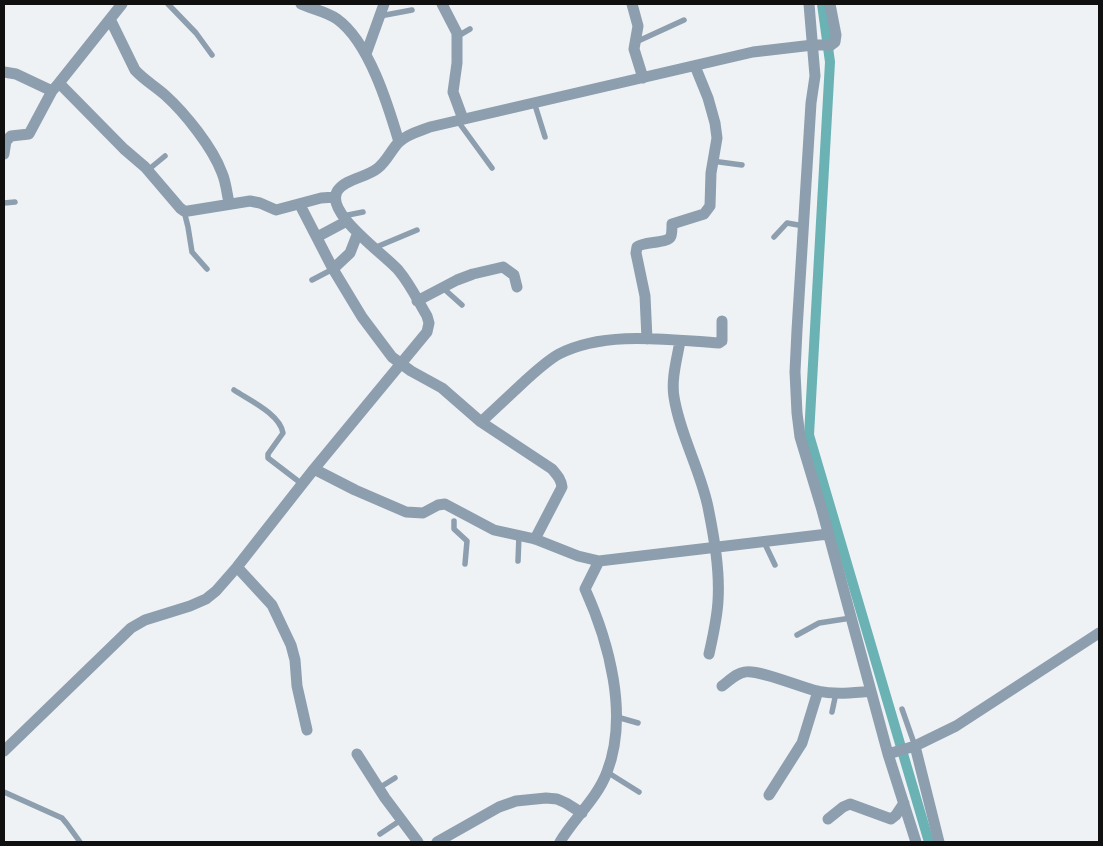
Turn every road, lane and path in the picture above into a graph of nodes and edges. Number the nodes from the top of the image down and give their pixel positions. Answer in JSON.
{"nodes":[{"id":1,"x":122,"y":4,"type":"edge"},
{"id":2,"x":168,"y":4,"type":"edge"},
{"id":3,"x":301,"y":4,"type":"edge"},
{"id":4,"x":384,"y":4,"type":"edge"},
{"id":5,"x":442,"y":4,"type":"edge"},
{"id":6,"x":634,"y":4,"type":"edge"},
{"id":7,"x":809,"y":4,"type":"edge"},
{"id":8,"x":830,"y":4,"type":"edge"},
{"id":9,"x":412,"y":10,"type":"dead end"},
{"id":10,"x":380,"y":16,"type":"junction"},
{"id":11,"x":110,"y":19,"type":"junction"},
{"id":12,"x":684,"y":20,"type":"dead end"},
{"id":13,"x":470,"y":29,"type":"dead end"},
{"id":14,"x":458,"y":36,"type":"junction"},
{"id":15,"x":634,"y":42,"type":"junction"},
{"id":16,"x":821,"y":45,"type":"junction"},
{"id":17,"x":366,"y":54,"type":"junction"},
{"id":18,"x":212,"y":55,"type":"dead end"},
{"id":19,"x":695,"y":66,"type":"junction"},
{"id":20,"x":4,"y":72,"type":"edge"},
{"id":21,"x":643,"y":78,"type":"junction"},
{"id":22,"x":56,"y":87,"type":"junction"},
{"id":23,"x":534,"y":102,"type":"junction"},
{"id":24,"x":460,"y":119,"type":"junction"},
{"id":25,"x":545,"y":137,"type":"dead end"},
{"id":26,"x":399,"y":142,"type":"junction"},
{"id":27,"x":4,"y":154,"type":"edge"},
{"id":28,"x":165,"y":156,"type":"dead end"},
{"id":29,"x":712,"y":161,"type":"junction"},
{"id":30,"x":742,"y":165,"type":"dead end"},
{"id":31,"x":492,"y":168,"type":"dead end"},
{"id":32,"x":148,"y":170,"type":"junction"},
{"id":33,"x":335,"y":197,"type":"junction"},
{"id":34,"x":15,"y":202,"type":"dead end"},
{"id":35,"x":4,"y":203,"type":"edge"},
{"id":36,"x":229,"y":204,"type":"junction"},
{"id":37,"x":300,"y":205,"type":"junction"},
{"id":38,"x":184,"y":210,"type":"junction"},
{"id":39,"x":363,"y":212,"type":"dead end"},
{"id":40,"x":345,"y":218,"type":"junction"},
{"id":41,"x":804,"y":226,"type":"junction"},
{"id":42,"x":417,"y":230,"type":"dead end"},
{"id":43,"x":358,"y":235,"type":"junction"},
{"id":44,"x":317,"y":237,"type":"junction"},
{"id":45,"x":774,"y":237,"type":"dead end"},
{"id":46,"x":374,"y":248,"type":"junction"},
{"id":47,"x":208,"y":269,"type":"dead end"},
{"id":48,"x":333,"y":269,"type":"junction"},
{"id":49,"x":312,"y":280,"type":"dead end"},
{"id":50,"x":517,"y":287,"type":"dead end"},
{"id":51,"x":443,"y":288,"type":"junction"},
{"id":52,"x":418,"y":301,"type":"junction"},
{"id":53,"x":462,"y":305,"type":"dead end"},
{"id":54,"x":722,"y":322,"type":"dead end"},
{"id":55,"x":647,"y":339,"type":"junction"},
{"id":56,"x":680,"y":341,"type":"junction"},
{"id":57,"x":400,"y":364,"type":"junction"},
{"id":58,"x":234,"y":390,"type":"dead end"},
{"id":59,"x":481,"y":422,"type":"junction"},
{"id":60,"x":314,"y":469,"type":"junction"},
{"id":61,"x":302,"y":484,"type":"junction"},
{"id":62,"x":456,"y":516,"type":"junction"},
{"id":63,"x":828,"y":534,"type":"junction"},
{"id":64,"x":519,"y":535,"type":"junction"},
{"id":65,"x":536,"y":539,"type":"junction"},
{"id":66,"x":764,"y":542,"type":"junction"},
{"id":67,"x":715,"y":548,"type":"junction"},
{"id":68,"x":518,"y":561,"type":"dead end"},
{"id":69,"x":599,"y":561,"type":"junction"},
{"id":70,"x":464,"y":564,"type":"dead end"},
{"id":71,"x":775,"y":565,"type":"dead end"},
{"id":72,"x":237,"y":567,"type":"junction"},
{"id":73,"x":851,"y":618,"type":"junction"},
{"id":74,"x":1099,"y":633,"type":"edge"},
{"id":75,"x":797,"y":635,"type":"dead end"},
{"id":76,"x":709,"y":654,"type":"dead end"},
{"id":77,"x":722,"y":686,"type":"dead end"},
{"id":78,"x":818,"y":691,"type":"junction"},
{"id":79,"x":871,"y":691,"type":"junction"},
{"id":80,"x":836,"y":693,"type":"junction"},
{"id":81,"x":902,"y":709,"type":"dead end"},
{"id":82,"x":832,"y":712,"type":"dead end"},
{"id":83,"x":616,"y":717,"type":"junction"},
{"id":84,"x":638,"y":723,"type":"dead end"},
{"id":85,"x":307,"y":730,"type":"dead end"},
{"id":86,"x":912,"y":747,"type":"junction"},
{"id":87,"x":4,"y":751,"type":"edge"},
{"id":88,"x":891,"y":753,"type":"junction"},
{"id":89,"x":357,"y":754,"type":"dead end"},
{"id":90,"x":607,"y":772,"type":"junction"},
{"id":91,"x":395,"y":778,"type":"dead end"},
{"id":92,"x":379,"y":788,"type":"junction"},
{"id":93,"x":4,"y":792,"type":"edge"},
{"id":94,"x":639,"y":792,"type":"dead end"},
{"id":95,"x":769,"y":795,"type":"dead end"},
{"id":96,"x":904,"y":803,"type":"junction"},
{"id":97,"x":582,"y":813,"type":"junction"},
{"id":98,"x":828,"y":819,"type":"dead end"},
{"id":99,"x":401,"y":820,"type":"junction"},
{"id":100,"x":380,"y":834,"type":"dead end"},
{"id":101,"x":565,"y":840,"type":"edge"},
{"id":102,"x":80,"y":842,"type":"edge"},
{"id":103,"x":418,"y":842,"type":"edge"},
{"id":104,"x":437,"y":842,"type":"edge"},
{"id":105,"x":916,"y":842,"type":"edge"},
{"id":106,"x":939,"y":842,"type":"edge"}],
"edges":[{"from":1,"to":11,"type":"street"},
{"from":2,"to":18,"type":"lane"},
{"from":3,"to":17,"type":"street"},
{"from":4,"to":10,"type":"street"},
{"from":5,"to":14,"type":"street"},
{"from":6,"to":15,"type":"street"},
{"from":7,"to":16,"type":"street"},
{"from":8,"to":16,"type":"street"},
{"from":9,"to":10,"type":"lane"},
{"from":10,"to":17,"type":"street"},
{"from":11,"to":22,"type":"street"},
{"from":11,"to":36,"type":"street"},
{"from":12,"to":15,"type":"lane"},
{"from":13,"to":14,"type":"lane"},
{"from":14,"to":24,"type":"street"},
{"from":15,"to":21,"type":"street"},
{"from":16,"to":19,"type":"street"},
{"from":16,"to":41,"type":"street"},
{"from":17,"to":26,"type":"street"},
{"from":19,"to":21,"type":"street"},
{"from":19,"to":29,"type":"street"},
{"from":20,"to":22,"type":"street"},
{"from":21,"to":23,"type":"street"},
{"from":22,"to":27,"type":"street"},
{"from":22,"to":32,"type":"street"},
{"from":23,"to":24,"type":"street"},
{"from":23,"to":25,"type":"lane"},
{"from":24,"to":26,"type":"street"},
{"from":24,"to":31,"type":"lane"},
{"from":26,"to":33,"type":"street"},
{"from":28,"to":32,"type":"lane"},
{"from":29,"to":30,"type":"lane"},
{"from":29,"to":55,"type":"street"},
{"from":32,"to":38,"type":"street"},
{"from":33,"to":37,"type":"street"},
{"from":33,"to":40,"type":"street"},
{"from":34,"to":35,"type":"lane"},
{"from":36,"to":37,"type":"street"},
{"from":36,"to":38,"type":"street"},
{"from":37,"to":44,"type":"street"},
{"from":38,"to":47,"type":"lane"},
{"from":39,"to":40,"type":"lane"},
{"from":40,"to":43,"type":"street"},
{"from":40,"to":44,"type":"street"},
{"from":41,"to":45,"type":"lane"},
{"from":41,"to":63,"type":"street"},
{"from":42,"to":46,"type":"lane"},
{"from":43,"to":46,"type":"street"},
{"from":43,"to":48,"type":"street"},
{"from":44,"to":48,"type":"street"},
{"from":46,"to":52,"type":"street"},
{"from":48,"to":49,"type":"lane"},
{"from":48,"to":57,"type":"street"},
{"from":50,"to":51,"type":"street"},
{"from":51,"to":52,"type":"street"},
{"from":51,"to":53,"type":"lane"},
{"from":52,"to":57,"type":"street"},
{"from":54,"to":56,"type":"street"},
{"from":55,"to":56,"type":"street"},
{"from":55,"to":59,"type":"street"},
{"from":56,"to":67,"type":"street"},
{"from":57,"to":59,"type":"street"},
{"from":57,"to":60,"type":"street"},
{"from":58,"to":61,"type":"lane"},
{"from":59,"to":65,"type":"street"},
{"from":60,"to":61,"type":"street"},
{"from":60,"to":62,"type":"street"},
{"from":61,"to":72,"type":"street"},
{"from":62,"to":64,"type":"street"},
{"from":62,"to":70,"type":"lane"},
{"from":63,"to":66,"type":"street"},
{"from":63,"to":73,"type":"street"},
{"from":64,"to":65,"type":"street"},
{"from":64,"to":68,"type":"lane"},
{"from":65,"to":69,"type":"street"},
{"from":66,"to":67,"type":"street"},
{"from":66,"to":71,"type":"lane"},
{"from":67,"to":69,"type":"street"},
{"from":67,"to":76,"type":"street"},
{"from":69,"to":83,"type":"street"},
{"from":72,"to":85,"type":"street"},
{"from":72,"to":87,"type":"street"},
{"from":73,"to":75,"type":"lane"},
{"from":73,"to":79,"type":"street"},
{"from":74,"to":86,"type":"street"},
{"from":77,"to":78,"type":"street"},
{"from":78,"to":80,"type":"street"},
{"from":78,"to":95,"type":"street"},
{"from":79,"to":80,"type":"street"},
{"from":79,"to":88,"type":"street"},
{"from":80,"to":82,"type":"lane"},
{"from":81,"to":86,"type":"lane"},
{"from":83,"to":84,"type":"lane"},
{"from":83,"to":90,"type":"street"},
{"from":86,"to":88,"type":"street"},
{"from":86,"to":106,"type":"street"},
{"from":88,"to":96,"type":"street"},
{"from":89,"to":92,"type":"street"},
{"from":90,"to":94,"type":"lane"},
{"from":90,"to":97,"type":"street"},
{"from":91,"to":92,"type":"lane"},
{"from":92,"to":99,"type":"street"},
{"from":93,"to":102,"type":"lane"},
{"from":96,"to":98,"type":"street"},
{"from":96,"to":105,"type":"street"},
{"from":97,"to":101,"type":"street"},
{"from":97,"to":104,"type":"street"},
{"from":99,"to":100,"type":"lane"},
{"from":99,"to":103,"type":"street"}]}
